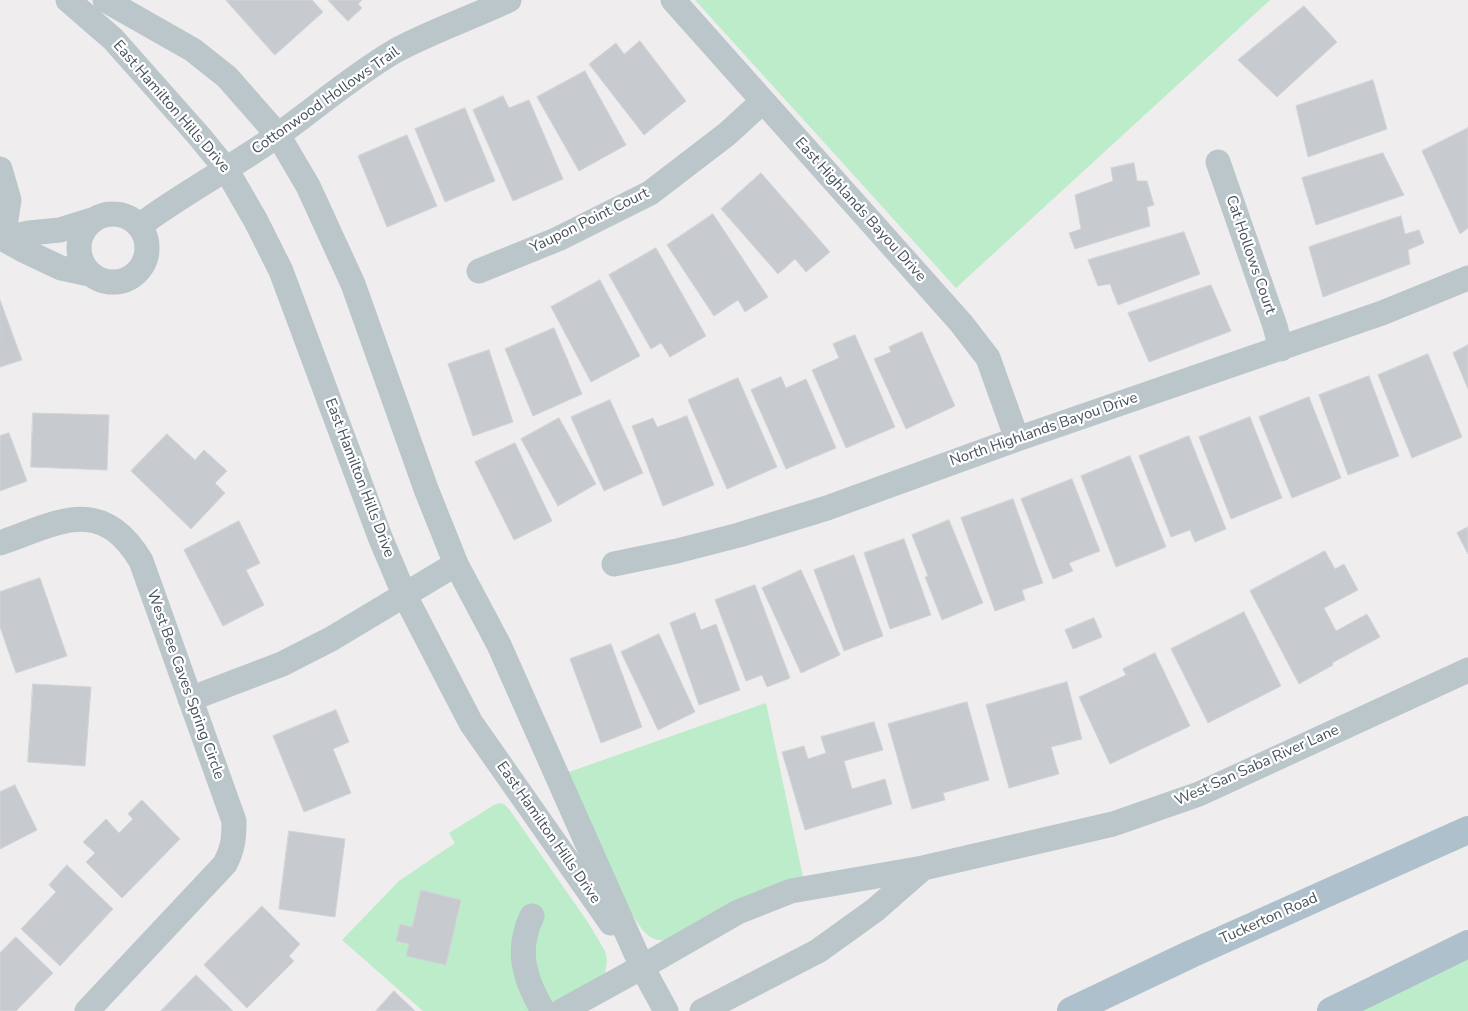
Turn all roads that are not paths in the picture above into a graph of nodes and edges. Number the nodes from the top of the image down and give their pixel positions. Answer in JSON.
{"nodes":[{"id":1,"x":68,"y":0,"type":"edge"},
{"id":2,"x":105,"y":0,"type":"edge"},
{"id":3,"x":509,"y":0,"type":"edge"},
{"id":4,"x":673,"y":0,"type":"edge"},
{"id":5,"x":763,"y":101,"type":"junction"},
{"id":6,"x":278,"y":135,"type":"junction"},
{"id":7,"x":1218,"y":162,"type":"dead end"},
{"id":8,"x":0,"y":169,"type":"edge"},
{"id":9,"x":226,"y":169,"type":"junction"},
{"id":10,"x":92,"y":220,"type":"junction"},
{"id":11,"x":139,"y":226,"type":"junction"},
{"id":12,"x":1,"y":239,"type":"edge"},
{"id":13,"x":479,"y":270,"type":"dead end"},
{"id":14,"x":89,"y":274,"type":"junction"},
{"id":15,"x":1468,"y":278,"type":"edge"},
{"id":16,"x":1281,"y":349,"type":"junction"},
{"id":17,"x":1017,"y":438,"type":"junction"},
{"id":18,"x":0,"y":543,"type":"edge"},
{"id":19,"x":456,"y":564,"type":"junction"},
{"id":20,"x":614,"y":564,"type":"dead end"},
{"id":21,"x":404,"y":594,"type":"junction"},
{"id":22,"x":1468,"y":670,"type":"edge"},
{"id":23,"x":190,"y":699,"type":"junction"},
{"id":24,"x":1468,"y":830,"type":"edge"},
{"id":25,"x":923,"y":868,"type":"junction"},
{"id":26,"x":532,"y":916,"type":"dead end"},
{"id":27,"x":1468,"y":944,"type":"edge"},
{"id":28,"x":642,"y":967,"type":"junction"},
{"id":29,"x":87,"y":1011,"type":"edge"},
{"id":30,"x":543,"y":1011,"type":"edge"},
{"id":31,"x":562,"y":1011,"type":"edge"},
{"id":32,"x":666,"y":1011,"type":"edge"},
{"id":33,"x":702,"y":1011,"type":"edge"},
{"id":34,"x":1071,"y":1011,"type":"edge"},
{"id":35,"x":1331,"y":1011,"type":"edge"}],
"edges":[{"from":1,"to":9,"type":"street","name":"East Hamilton Hills Drive"},
{"from":2,"to":6,"type":"street","name":"East Hamilton Hills Drive"},
{"from":3,"to":6,"type":"street","name":"Cottonwood Hollows Trail"},
{"from":4,"to":5,"type":"street","name":"East Highlands Bayou Drive"},
{"from":5,"to":13,"type":"street","name":"Yaupon Point Court"},
{"from":5,"to":17,"type":"street","name":"East Highlands Bayou Drive"},
{"from":6,"to":9,"type":"street","name":"Cottonwood Hollows Trail"},
{"from":6,"to":19,"type":"street","name":"East Hamilton Hills Drive"},
{"from":7,"to":16,"type":"street","name":"Cat Hollows Court"},
{"from":8,"to":12,"type":"street"},
{"from":9,"to":11,"type":"street","name":"Cottonwood Hollows Trail"},
{"from":9,"to":21,"type":"street","name":"East Hamilton Hills Drive"},
{"from":10,"to":11,"type":"street"},
{"from":10,"to":12,"type":"street"},
{"from":10,"to":14,"type":"street"},
{"from":11,"to":14,"type":"street"},
{"from":12,"to":14,"type":"street"},
{"from":15,"to":16,"type":"street","name":"North Highlands Bayou Drive"},
{"from":16,"to":17,"type":"street","name":"North Highlands Bayou Drive"},
{"from":17,"to":20,"type":"street","name":"North Highlands Bayou Drive"},
{"from":18,"to":23,"type":"street","name":"West Bee Caves Spring Circle"},
{"from":19,"to":21,"type":"street"},
{"from":19,"to":28,"type":"street","name":"East Hamilton Hills Drive"},
{"from":21,"to":23,"type":"street"},
{"from":21,"to":28,"type":"street","name":"East Hamilton Hills Drive"},
{"from":22,"to":25,"type":"street","name":"West San Saba River Lane"},
{"from":23,"to":29,"type":"street","name":"West Bee Caves Spring Circle"},
{"from":24,"to":34,"type":"main road","name":"Tuckerton Road"},
{"from":25,"to":28,"type":"street","name":"West San Saba River Lane"},
{"from":25,"to":33,"type":"street"},
{"from":26,"to":30,"type":"street"},
{"from":27,"to":35,"type":"main road"},
{"from":28,"to":31,"type":"street","name":"West San Saba River Lane"},
{"from":28,"to":32,"type":"street","name":"East Hamilton Hills Drive"}]}
